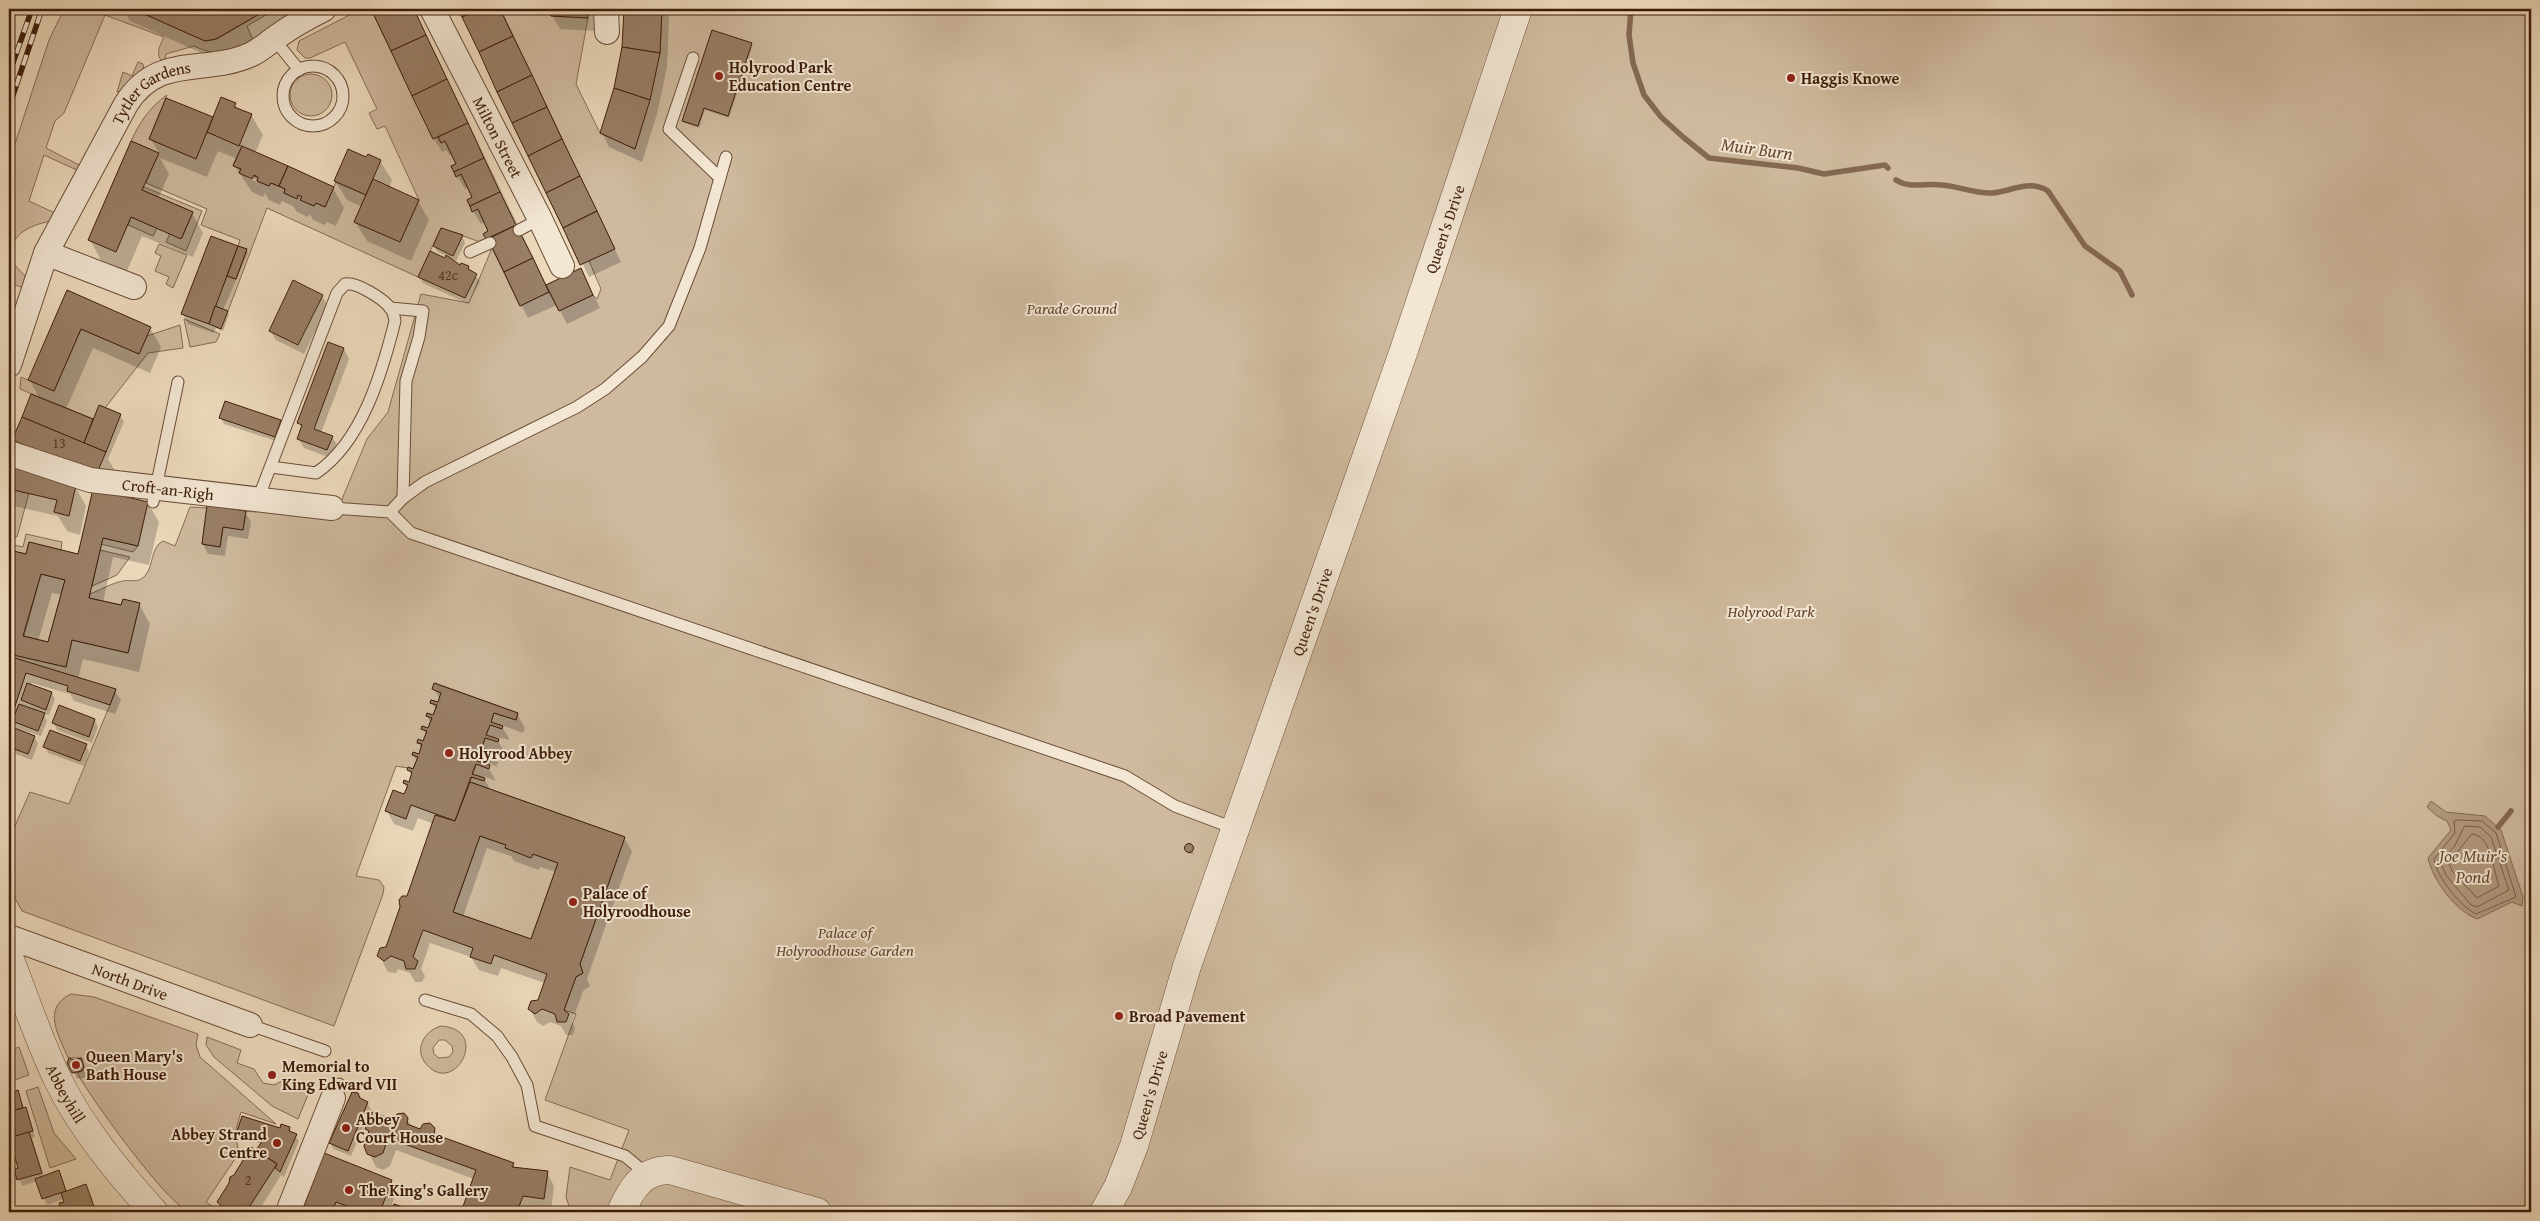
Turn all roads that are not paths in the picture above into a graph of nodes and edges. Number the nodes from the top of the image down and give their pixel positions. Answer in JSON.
{"nodes":[{"id":1,"x":324,"y":9,"type":"edge"},
{"id":2,"x":432,"y":9,"type":"edge"},
{"id":3,"x":606,"y":9,"type":"edge"},
{"id":4,"x":1518,"y":9,"type":"edge"},
{"id":5,"x":606,"y":32,"type":"dead end"},
{"id":6,"x":274,"y":39,"type":"junction"},
{"id":7,"x":693,"y":58,"type":"dead end"},
{"id":8,"x":299,"y":70,"type":"junction"},
{"id":9,"x":726,"y":157,"type":"dead end"},
{"id":10,"x":720,"y":178,"type":"junction"},
{"id":11,"x":540,"y":219,"type":"junction"},
{"id":12,"x":519,"y":230,"type":"dead end"},
{"id":13,"x":490,"y":243,"type":"dead end"},
{"id":14,"x":470,"y":252,"type":"dead end"},
{"id":15,"x":46,"y":253,"type":"junction"},
{"id":16,"x":562,"y":266,"type":"dead end"},
{"id":17,"x":134,"y":287,"type":"dead end"},
{"id":18,"x":390,"y":308,"type":"junction"},
{"id":19,"x":9,"y":364,"type":"edge"},
{"id":20,"x":178,"y":382,"type":"dead end"},
{"id":21,"x":9,"y":453,"type":"edge"},
{"id":22,"x":270,"y":467,"type":"junction"},
{"id":23,"x":155,"y":495,"type":"junction"},
{"id":24,"x":403,"y":498,"type":"junction"},
{"id":25,"x":258,"y":500,"type":"junction"},
{"id":26,"x":332,"y":508,"type":"joint"},
{"id":27,"x":390,"y":512,"type":"junction"},
{"id":28,"x":1236,"y":829,"type":"junction"},
{"id":29,"x":9,"y":937,"type":"edge"},
{"id":30,"x":9,"y":956,"type":"edge"},
{"id":31,"x":425,"y":1000,"type":"dead end"},
{"id":32,"x":250,"y":1025,"type":"joint"},
{"id":33,"x":325,"y":1051,"type":"dead end"},
{"id":34,"x":336,"y":1091,"type":"dead end"},
{"id":35,"x":648,"y":1174,"type":"junction"},
{"id":36,"x":154,"y":1212,"type":"edge"},
{"id":37,"x":288,"y":1212,"type":"edge"},
{"id":38,"x":620,"y":1212,"type":"edge"},
{"id":39,"x":817,"y":1212,"type":"edge"},
{"id":40,"x":1104,"y":1212,"type":"edge"}],
"edges":[{"from":1,"to":6,"type":"street","name":"Tytler Gardens"},
{"from":2,"to":11,"type":"street","name":"Milton Street"},
{"from":3,"to":5,"type":"street"},
{"from":4,"to":28,"type":"street","name":"Queen's Drive"},
{"from":6,"to":8,"type":"lane"},
{"from":6,"to":15,"type":"street","name":"Tytler Gardens"},
{"from":7,"to":10,"type":"lane"},
{"from":8,"to":8,"type":"lane"},
{"from":9,"to":10,"type":"lane"},
{"from":10,"to":24,"type":"lane"},
{"from":11,"to":12,"type":"lane"},
{"from":11,"to":16,"type":"street","name":"Milton Street"},
{"from":13,"to":14,"type":"lane"},
{"from":15,"to":17,"type":"street"},
{"from":15,"to":19,"type":"street","name":"Tytler Gardens"},
{"from":18,"to":22,"type":"lane"},
{"from":18,"to":22,"type":"lane"},
{"from":18,"to":24,"type":"lane"},
{"from":20,"to":23,"type":"lane"},
{"from":21,"to":23,"type":"street","name":"Croft-an-Righ"},
{"from":22,"to":25,"type":"lane"},
{"from":23,"to":25,"type":"street","name":"Croft-an-Righ"},
{"from":24,"to":27,"type":"lane"},
{"from":25,"to":26,"type":"street","name":"Croft-an-Righ"},
{"from":26,"to":27,"type":"lane"},
{"from":27,"to":28,"type":"lane"},
{"from":28,"to":40,"type":"street","name":"Queen's Drive"},
{"from":29,"to":32,"type":"street","name":"North Drive"},
{"from":30,"to":36,"type":"street","name":"Abbeyhill"},
{"from":31,"to":35,"type":"lane"},
{"from":32,"to":33,"type":"lane"},
{"from":34,"to":37,"type":"street"},
{"from":35,"to":38,"type":"street"},
{"from":35,"to":39,"type":"street"}]}
